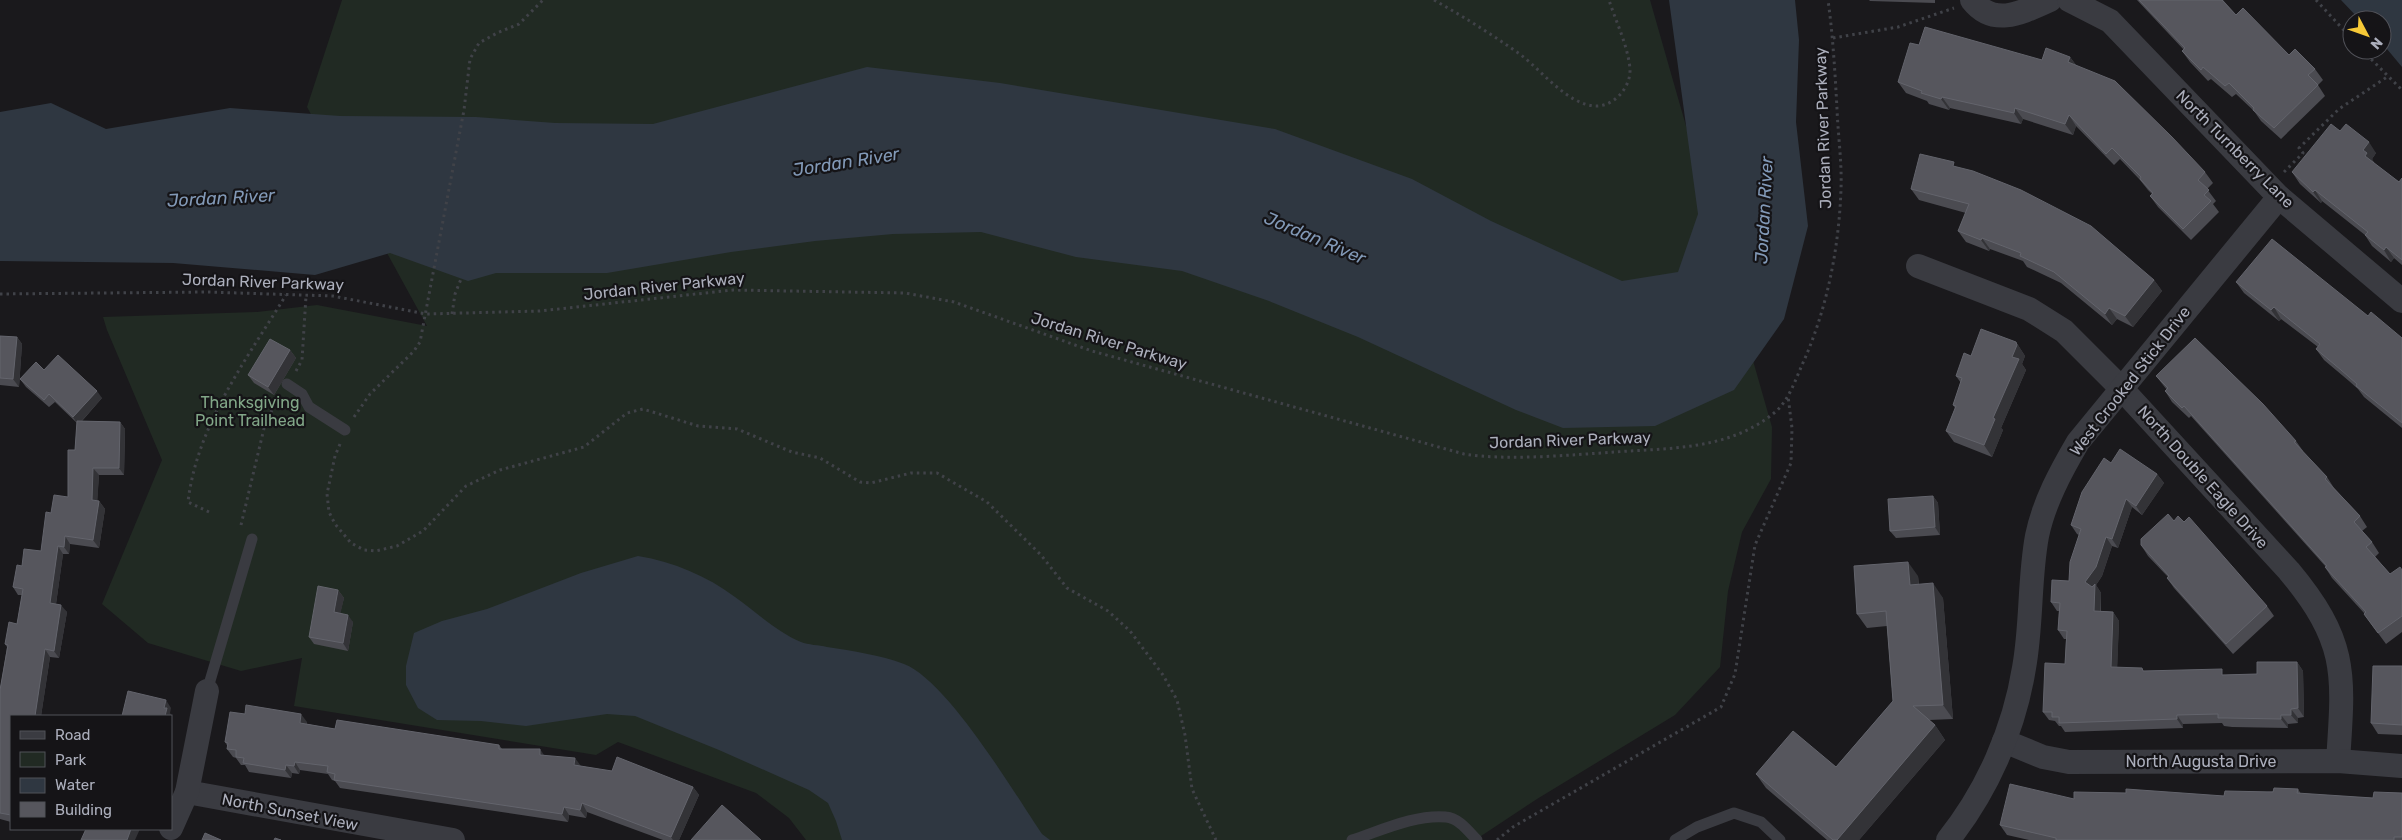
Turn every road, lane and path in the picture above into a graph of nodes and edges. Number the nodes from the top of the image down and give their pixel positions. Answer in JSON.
{"nodes":[{"id":1,"x":543,"y":0,"type":"edge"},
{"id":2,"x":1434,"y":0,"type":"edge"},
{"id":3,"x":1609,"y":0,"type":"edge"},
{"id":4,"x":1828,"y":0,"type":"edge"},
{"id":5,"x":2050,"y":0,"type":"edge"},
{"id":6,"x":2069,"y":0,"type":"edge"},
{"id":7,"x":2316,"y":0,"type":"edge"},
{"id":8,"x":1964,"y":4,"type":"edge"},
{"id":9,"x":2342,"y":28,"type":"edge"},
{"id":10,"x":1833,"y":38,"type":"junction"},
{"id":11,"x":2371,"y":60,"type":"edge"},
{"id":12,"x":2387,"y":77,"type":"junction"},
{"id":13,"x":2402,"y":90,"type":"edge"},
{"id":14,"x":2275,"y":192,"type":"junction"},
{"id":15,"x":1918,"y":266,"type":"dead end"},
{"id":16,"x":461,"y":279,"type":"dead end"},
{"id":17,"x":0,"y":294,"type":"edge"},
{"id":18,"x":287,"y":295,"type":"junction"},
{"id":19,"x":306,"y":296,"type":"junction"},
{"id":20,"x":2402,"y":301,"type":"edge"},
{"id":21,"x":426,"y":314,"type":"junction"},
{"id":22,"x":452,"y":314,"type":"junction"},
{"id":23,"x":287,"y":384,"type":"junction"},
{"id":24,"x":2121,"y":388,"type":"junction"},
{"id":25,"x":1788,"y":395,"type":"junction"},
{"id":26,"x":346,"y":430,"type":"junction"},
{"id":27,"x":209,"y":512,"type":"dead end"},
{"id":28,"x":242,"y":525,"type":"dead end"},
{"id":29,"x":252,"y":539,"type":"dead end"},
{"id":30,"x":207,"y":691,"type":"joint"},
{"id":31,"x":2004,"y":741,"type":"junction"},
{"id":32,"x":2338,"y":760,"type":"junction"},
{"id":33,"x":2402,"y":766,"type":"edge"},
{"id":34,"x":187,"y":792,"type":"junction"},
{"id":35,"x":172,"y":826,"type":"edge"},
{"id":36,"x":368,"y":834,"type":"edge"},
{"id":37,"x":452,"y":840,"type":"edge"},
{"id":38,"x":1216,"y":840,"type":"edge"},
{"id":39,"x":1352,"y":840,"type":"edge"},
{"id":40,"x":1477,"y":840,"type":"edge"},
{"id":41,"x":1496,"y":840,"type":"edge"},
{"id":42,"x":1675,"y":840,"type":"edge"},
{"id":43,"x":1780,"y":840,"type":"edge"},
{"id":44,"x":1948,"y":840,"type":"edge"}],
"edges":[{"from":1,"to":21,"type":"path"},
{"from":2,"to":3,"type":"path"},
{"from":4,"to":10,"type":"path","name":"Jordan River Parkway"},
{"from":5,"to":8,"type":"street"},
{"from":6,"to":14,"type":"street","name":"North Turnberry Lane"},
{"from":7,"to":9,"type":"path"},
{"from":8,"to":10,"type":"path"},
{"from":10,"to":25,"type":"path","name":"Jordan River Parkway"},
{"from":11,"to":12,"type":"path"},
{"from":12,"to":13,"type":"path"},
{"from":12,"to":14,"type":"path"},
{"from":14,"to":20,"type":"street","name":"North Turnberry Lane"},
{"from":14,"to":24,"type":"street","name":"West Crooked Stick Drive"},
{"from":15,"to":24,"type":"street","name":"North Double Eagle Drive"},
{"from":16,"to":22,"type":"path"},
{"from":17,"to":18,"type":"path","name":"Jordan River Parkway"},
{"from":18,"to":19,"type":"path","name":"Jordan River Parkway"},
{"from":18,"to":27,"type":"path"},
{"from":19,"to":21,"type":"path","name":"Jordan River Parkway"},
{"from":19,"to":23,"type":"path"},
{"from":21,"to":22,"type":"path","name":"Jordan River Parkway"},
{"from":21,"to":26,"type":"path"},
{"from":22,"to":25,"type":"path","name":"Jordan River Parkway"},
{"from":23,"to":26,"type":"lane"},
{"from":23,"to":28,"type":"path"},
{"from":24,"to":31,"type":"street","name":"West Crooked Stick Drive"},
{"from":24,"to":32,"type":"street","name":"North Double Eagle Drive"},
{"from":25,"to":41,"type":"path"},
{"from":26,"to":38,"type":"path"},
{"from":29,"to":30,"type":"lane"},
{"from":30,"to":34,"type":"street"},
{"from":31,"to":32,"type":"street","name":"North Augusta Drive"},
{"from":31,"to":44,"type":"street","name":"West Crooked Stick Drive"},
{"from":32,"to":33,"type":"street","name":"North Augusta Drive"},
{"from":34,"to":35,"type":"street"},
{"from":34,"to":36,"type":"street","name":"North Sunset View"},
{"from":36,"to":37,"type":"street","name":"North Sunset View"},
{"from":39,"to":40,"type":"lane"},
{"from":42,"to":43,"type":"lane"}]}
